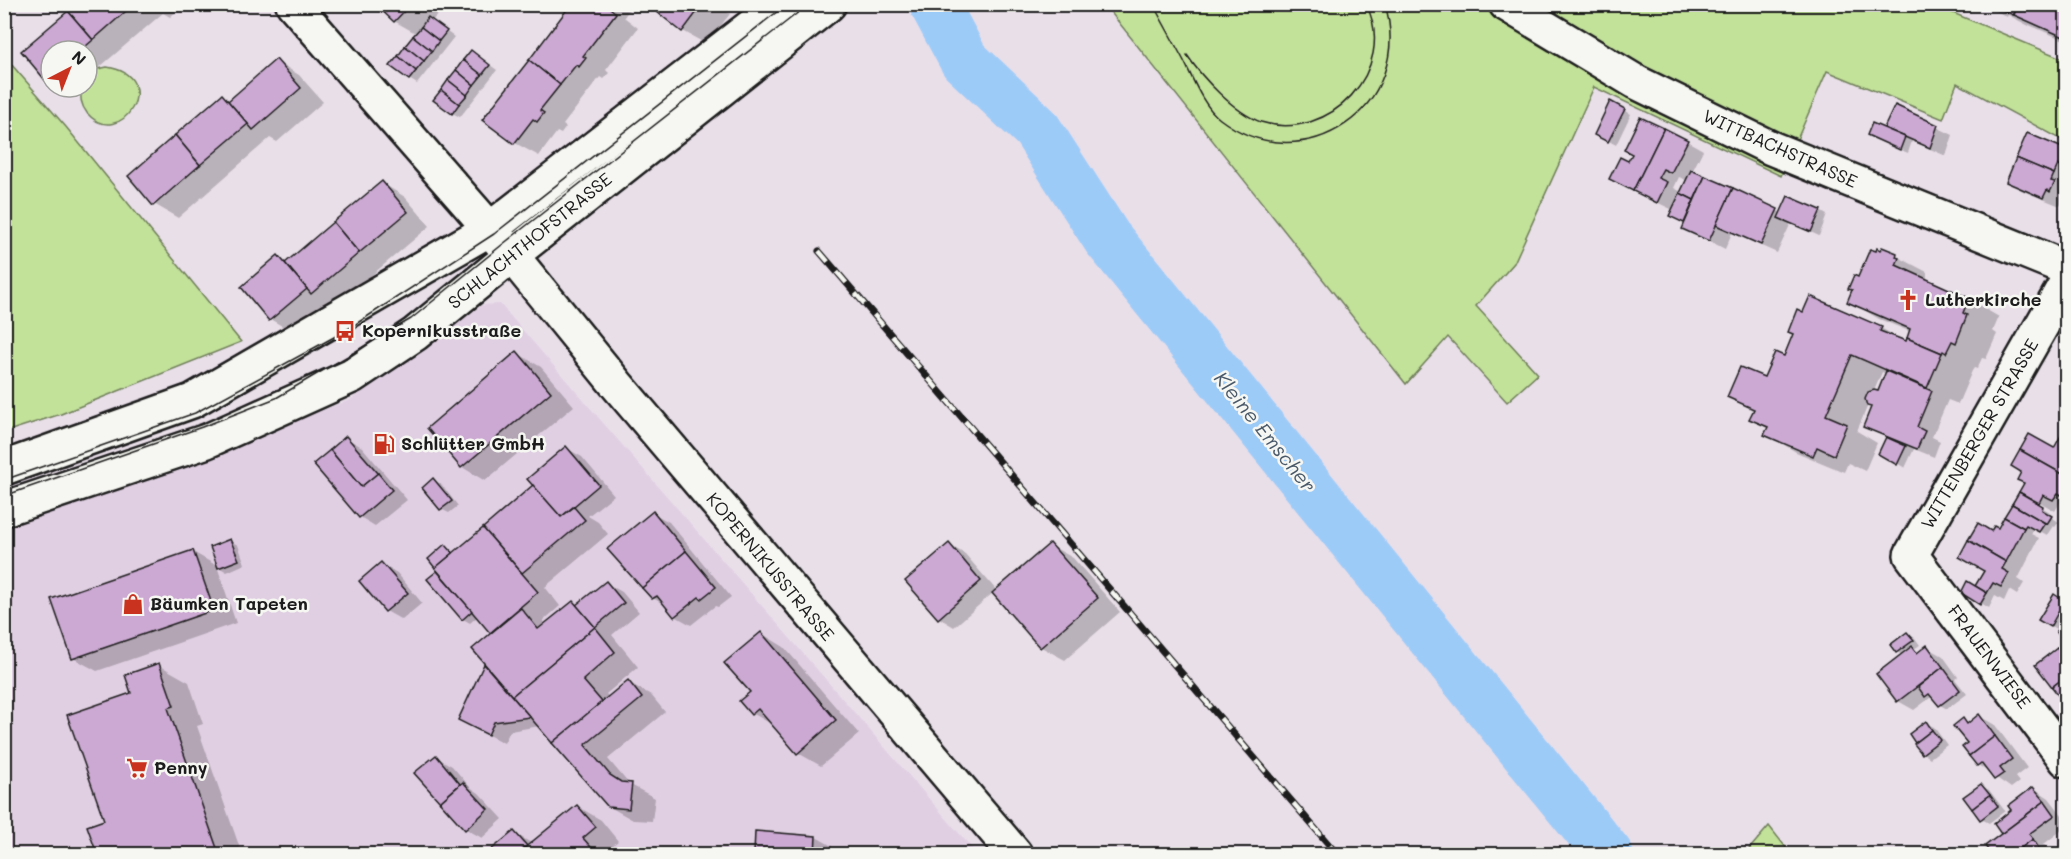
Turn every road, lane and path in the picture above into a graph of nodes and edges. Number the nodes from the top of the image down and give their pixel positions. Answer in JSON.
{"nodes":[{"id":1,"x":293,"y":4,"type":"edge"},
{"id":2,"x":780,"y":4,"type":"edge"},
{"id":3,"x":828,"y":4,"type":"edge"},
{"id":4,"x":1506,"y":4,"type":"edge"},
{"id":5,"x":490,"y":229,"type":"junction"},
{"id":6,"x":512,"y":255,"type":"junction"},
{"id":7,"x":2067,"y":268,"type":"edge"},
{"id":8,"x":2067,"y":283,"type":"edge"},
{"id":9,"x":4,"y":468,"type":"edge"},
{"id":10,"x":4,"y":509,"type":"edge"},
{"id":11,"x":1911,"y":555,"type":"joint"},
{"id":12,"x":2067,"y":760,"type":"edge"},
{"id":13,"x":1015,"y":855,"type":"edge"}],
"edges":[{"from":1,"to":5,"type":"street","name":"KOPERNIKUSSTRASSE"},
{"from":2,"to":5,"type":"street","name":"SCHLACHTHOFSTRASSE"},
{"from":3,"to":6,"type":"street","name":"SCHLACHTHOFSTRASSE"},
{"from":4,"to":7,"type":"street","name":"WITTBACHSTRASSE"},
{"from":5,"to":6,"type":"street","name":"KOPERNIKUSSTRASSE"},
{"from":5,"to":9,"type":"street","name":"SCHLACHTHOFSTRASSE"},
{"from":6,"to":10,"type":"street","name":"SCHLACHTHOFSTRASSE"},
{"from":6,"to":13,"type":"street","name":"KOPERNIKUSSTRASSE"},
{"from":8,"to":11,"type":"street","name":"WITTENBERGER STRASSE"},
{"from":11,"to":12,"type":"street","name":"FRAUENWIESE"}]}
